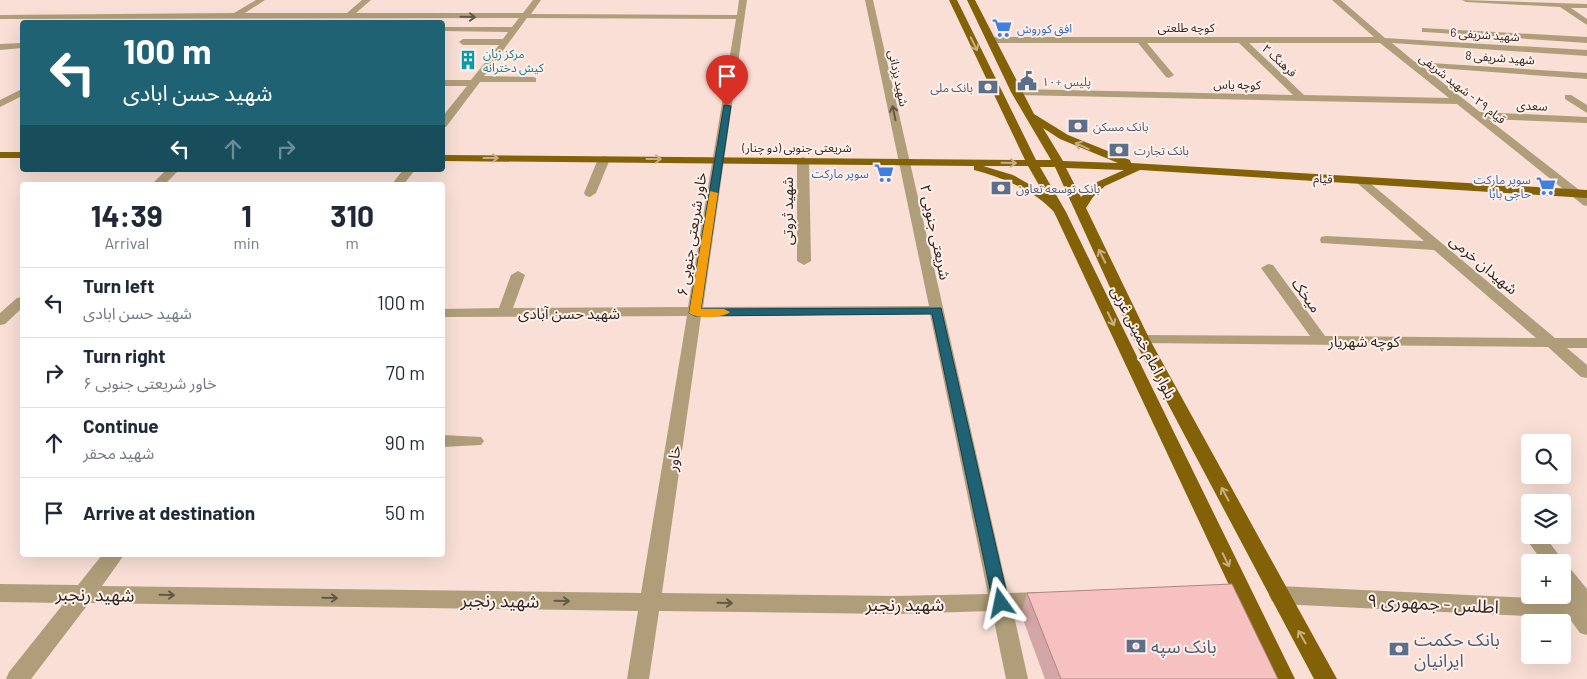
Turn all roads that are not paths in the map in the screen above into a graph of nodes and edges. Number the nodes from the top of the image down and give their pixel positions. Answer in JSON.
{"nodes":[{"id":1,"x":261,"y":0,"type":"edge"},
{"id":2,"x":537,"y":0,"type":"edge"},
{"id":3,"x":743,"y":0,"type":"edge"},
{"id":4,"x":869,"y":0,"type":"edge"},
{"id":5,"x":953,"y":0,"type":"edge"},
{"id":6,"x":971,"y":0,"type":"edge"},
{"id":7,"x":1336,"y":0,"type":"edge"},
{"id":8,"x":1466,"y":0,"type":"edge"},
{"id":9,"x":1554,"y":0,"type":"edge"},
{"id":10,"x":371,"y":3,"type":"edge"},
{"id":11,"x":1562,"y":5,"type":"junction"},
{"id":12,"x":1587,"y":6,"type":"edge"},
{"id":13,"x":363,"y":15,"type":"junction"},
{"id":14,"x":235,"y":16,"type":"junction"},
{"id":15,"x":0,"y":17,"type":"edge"},
{"id":16,"x":523,"y":17,"type":"junction"},
{"id":17,"x":740,"y":17,"type":"junction"},
{"id":18,"x":352,"y":19,"type":"edge"},
{"id":19,"x":227,"y":20,"type":"edge"},
{"id":20,"x":1587,"y":23,"type":"edge"},
{"id":21,"x":445,"y":29,"type":"edge"},
{"id":22,"x":514,"y":30,"type":"junction"},
{"id":23,"x":1425,"y":30,"type":"dead end"},
{"id":24,"x":990,"y":40,"type":"junction"},
{"id":25,"x":1140,"y":40,"type":"junction"},
{"id":26,"x":1241,"y":40,"type":"junction"},
{"id":27,"x":1382,"y":40,"type":"junction"},
{"id":28,"x":1587,"y":40,"type":"edge"},
{"id":29,"x":463,"y":42,"type":"dead end"},
{"id":30,"x":504,"y":42,"type":"junction"},
{"id":31,"x":20,"y":46,"type":"edge"},
{"id":32,"x":0,"y":47,"type":"edge"},
{"id":33,"x":1587,"y":53,"type":"edge"},
{"id":34,"x":1412,"y":64,"type":"junction"},
{"id":35,"x":1169,"y":76,"type":"dead end"},
{"id":36,"x":1587,"y":76,"type":"edge"},
{"id":37,"x":533,"y":80,"type":"dead end"},
{"id":38,"x":475,"y":81,"type":"junction"},
{"id":39,"x":445,"y":83,"type":"edge"},
{"id":40,"x":1016,"y":92,"type":"junction"},
{"id":41,"x":20,"y":93,"type":"edge"},
{"id":42,"x":1568,"y":97,"type":"dead end"},
{"id":43,"x":1302,"y":98,"type":"junction"},
{"id":44,"x":1458,"y":100,"type":"junction"},
{"id":45,"x":0,"y":104,"type":"edge"},
{"id":46,"x":1587,"y":110,"type":"edge"},
{"id":47,"x":1028,"y":114,"type":"junction"},
{"id":48,"x":1477,"y":115,"type":"junction"},
{"id":49,"x":1587,"y":120,"type":"edge"},
{"id":50,"x":445,"y":121,"type":"edge"},
{"id":51,"x":0,"y":155,"type":"edge"},
{"id":52,"x":20,"y":155,"type":"edge"},
{"id":53,"x":445,"y":158,"type":"edge"},
{"id":54,"x":604,"y":159,"type":"junction"},
{"id":55,"x":719,"y":160,"type":"junction"},
{"id":56,"x":803,"y":160,"type":"junction"},
{"id":57,"x":904,"y":161,"type":"junction"},
{"id":58,"x":956,"y":162,"type":"junction"},
{"id":59,"x":1032,"y":163,"type":"junction"},
{"id":60,"x":1059,"y":164,"type":"junction"},
{"id":61,"x":1145,"y":167,"type":"junction"},
{"id":62,"x":171,"y":172,"type":"edge"},
{"id":63,"x":407,"y":172,"type":"edge"},
{"id":64,"x":1360,"y":180,"type":"junction"},
{"id":65,"x":160,"y":182,"type":"edge"},
{"id":66,"x":399,"y":182,"type":"edge"},
{"id":67,"x":590,"y":193,"type":"dead end"},
{"id":68,"x":1581,"y":194,"type":"edge"},
{"id":69,"x":1587,"y":202,"type":"edge"},
{"id":70,"x":1080,"y":210,"type":"junction"},
{"id":71,"x":1060,"y":212,"type":"junction"},
{"id":72,"x":1326,"y":240,"type":"dead end"},
{"id":73,"x":1438,"y":246,"type":"junction"},
{"id":74,"x":804,"y":261,"type":"dead end"},
{"id":75,"x":1268,"y":268,"type":"dead end"},
{"id":76,"x":518,"y":275,"type":"dead end"},
{"id":77,"x":20,"y":303,"type":"edge"},
{"id":78,"x":937,"y":310,"type":"junction"},
{"id":79,"x":504,"y":313,"type":"junction"},
{"id":80,"x":695,"y":313,"type":"junction"},
{"id":81,"x":445,"y":314,"type":"edge"},
{"id":82,"x":8,"y":315,"type":"edge"},
{"id":83,"x":1142,"y":340,"type":"junction"},
{"id":84,"x":1321,"y":341,"type":"junction"},
{"id":85,"x":1552,"y":342,"type":"junction"},
{"id":86,"x":1587,"y":344,"type":"edge"},
{"id":87,"x":1587,"y":373,"type":"edge"},
{"id":88,"x":445,"y":441,"type":"edge"},
{"id":89,"x":475,"y":441,"type":"dead end"},
{"id":90,"x":1540,"y":544,"type":"edge"},
{"id":91,"x":1548,"y":554,"type":"edge"},
{"id":92,"x":112,"y":557,"type":"edge"},
{"id":93,"x":1571,"y":589,"type":"edge"},
{"id":94,"x":0,"y":593,"type":"edge"},
{"id":95,"x":84,"y":594,"type":"junction"},
{"id":96,"x":1279,"y":595,"type":"junction"},
{"id":97,"x":1058,"y":600,"type":"edge"},
{"id":98,"x":650,"y":603,"type":"junction"},
{"id":99,"x":1001,"y":603,"type":"junction"},
{"id":100,"x":1584,"y":613,"type":"edge"},
{"id":101,"x":17,"y":679,"type":"edge"},
{"id":102,"x":638,"y":679,"type":"edge"},
{"id":103,"x":1018,"y":679,"type":"edge"},
{"id":104,"x":1284,"y":679,"type":"edge"},
{"id":105,"x":1326,"y":679,"type":"edge"}],
"edges":[{"from":1,"to":14,"type":"street"},
{"from":2,"to":16,"type":"street"},
{"from":3,"to":17,"type":"street","name":"خاور شریعتی جنوبی ۶"},
{"from":57,"to":4,"type":"street","name":"شهید یزدانی","one_way":true},
{"from":5,"to":59,"type":"main road","name":"بلوار امام خمینی غربی","one_way":true},
{"from":6,"to":24,"type":"main road","name":"بلوار امام خمینی غربی"},
{"from":7,"to":27,"type":"street","name":"قیام ۲۹ - شهید شریفی"},
{"from":8,"to":11,"type":"street"},
{"from":9,"to":11,"type":"street"},
{"from":10,"to":13,"type":"street"},
{"from":10,"to":18,"type":"street"},
{"from":11,"to":12,"type":"street"},
{"from":11,"to":20,"type":"street"},
{"from":13,"to":16,"type":"street","one_way":true},
{"from":13,"to":18,"type":"street"},
{"from":14,"to":15,"type":"street"},
{"from":14,"to":18,"type":"street"},
{"from":14,"to":19,"type":"street"},
{"from":16,"to":17,"type":"street"},
{"from":16,"to":22,"type":"street"},
{"from":17,"to":55,"type":"street","name":"خاور شریعتی جنوبی ۶"},
{"from":21,"to":22,"type":"street"},
{"from":22,"to":30,"type":"street"},
{"from":23,"to":28,"type":"street"},
{"from":24,"to":25,"type":"street","name":"کوچه طلعتی"},
{"from":24,"to":40,"type":"main road","name":"بلوار امام خمینی غربی"},
{"from":25,"to":26,"type":"street","name":"کوچه طلعتی"},
{"from":25,"to":35,"type":"street"},
{"from":26,"to":27,"type":"street","name":"کوچه طلعتی"},
{"from":26,"to":43,"type":"street","name":"فرهنگ ۲"},
{"from":27,"to":33,"type":"street","name":"شهید شریفی 6"},
{"from":27,"to":34,"type":"street","name":"قیام ۲۹ - شهید شریفی"},
{"from":29,"to":30,"type":"street"},
{"from":30,"to":38,"type":"street"},
{"from":31,"to":32,"type":"street"},
{"from":34,"to":36,"type":"street","name":"شهید شریفی 8"},
{"from":34,"to":44,"type":"street","name":"قیام ۲۹ - شهید شریفی"},
{"from":37,"to":38,"type":"street"},
{"from":38,"to":39,"type":"street"},
{"from":38,"to":50,"type":"street"},
{"from":40,"to":43,"type":"street","name":"کوچه یاس"},
{"from":40,"to":47,"type":"main road","name":"بلوار امام خمینی غربی"},
{"from":41,"to":45,"type":"street"},
{"from":42,"to":46,"type":"street"},
{"from":43,"to":44,"type":"street","name":"کوچه یاس"},
{"from":44,"to":48,"type":"street","name":"قیام ۲۹ - شهید شریفی"},
{"from":47,"to":60,"type":"main road","name":"بلوار امام خمینی غربی"},
{"from":61,"to":47,"type":"main road","one_way":true},
{"from":48,"to":49,"type":"street","name":"سعدی"},
{"from":48,"to":68,"type":"street","name":"قیام ۲۹ - شهید شریفی"},
{"from":51,"to":52,"type":"main road"},
{"from":53,"to":54,"type":"main road","name":"شریعتی جنوبی (دو چنار)","one_way":true},
{"from":54,"to":55,"type":"main road","name":"شریعتی جنوبی (دو چنار)","one_way":true},
{"from":54,"to":67,"type":"street"},
{"from":55,"to":56,"type":"main road","name":"شریعتی جنوبی (دو چنار)"},
{"from":55,"to":80,"type":"street","name":"خاور شریعتی جنوبی ۶"},
{"from":56,"to":57,"type":"main road","name":"شریعتی جنوبی (دو چنار)"},
{"from":56,"to":74,"type":"street","name":"شهید ثروتی"},
{"from":57,"to":58,"type":"main road","name":"شریعتی جنوبی (دو چنار)"},
{"from":57,"to":78,"type":"street","name":"شریعتی جنوبی ۲"},
{"from":58,"to":59,"type":"main road","name":"شریعتی جنوبی (دو چنار)","one_way":true},
{"from":58,"to":71,"type":"main road"},
{"from":59,"to":60,"type":"main road","name":"شریعتی جنوبی (دو چنار)"},
{"from":59,"to":71,"type":"main road","name":"بلوار امام خمینی غربی"},
{"from":60,"to":61,"type":"main road","name":"قیام"},
{"from":60,"to":70,"type":"main road","name":"بلوار امام خمینی غربی"},
{"from":61,"to":64,"type":"main road","name":"قیام"},
{"from":61,"to":70,"type":"main road"},
{"from":62,"to":65,"type":"street"},
{"from":63,"to":66,"type":"street"},
{"from":64,"to":68,"type":"main road","name":"قیام"},
{"from":64,"to":73,"type":"street","name":"شهیدان خرمی"},
{"from":68,"to":69,"type":"street","name":"قیام ۲۹ - شهید شریفی"},
{"from":83,"to":70,"type":"main road","name":"بلوار امام خمینی غربی","one_way":true},
{"from":71,"to":104,"type":"main road","name":"بلوار امام خمینی غربی","one_way":true},
{"from":72,"to":73,"type":"street"},
{"from":73,"to":85,"type":"street","name":"شهیدان خرمی"},
{"from":75,"to":84,"type":"street","name":"میخک"},
{"from":76,"to":79,"type":"street"},
{"from":77,"to":82,"type":"street"},
{"from":78,"to":80,"type":"street","name":"شهید حسن آبادی"},
{"from":78,"to":99,"type":"street","name":"شریعتی جنوبی ۲"},
{"from":79,"to":80,"type":"street","name":"شهید حسن آبادی"},
{"from":79,"to":81,"type":"street","name":"شهید حسن آبادی"},
{"from":80,"to":98,"type":"street","name":"خاور"},
{"from":83,"to":84,"type":"street","name":"کوچه شهریار"},
{"from":96,"to":83,"type":"main road","name":"بلوار امام خمینی غربی","one_way":true},
{"from":84,"to":85,"type":"street","name":"کوچه شهریار"},
{"from":85,"to":86,"type":"street","name":"کوچه شهریار"},
{"from":85,"to":87,"type":"street","name":"شهیدان خرمی"},
{"from":88,"to":89,"type":"street"},
{"from":90,"to":91,"type":"street"},
{"from":92,"to":95,"type":"street"},
{"from":93,"to":100,"type":"street"},
{"from":94,"to":95,"type":"street","name":"شهید رنجبر"},
{"from":95,"to":98,"type":"street","name":"شهید رنجبر","one_way":true},
{"from":95,"to":101,"type":"street"},
{"from":96,"to":100,"type":"street","name":"اطلس - جمهوری ۹"},
{"from":105,"to":96,"type":"main road","name":"بلوار امام خمینی غربی","one_way":true},
{"from":97,"to":99,"type":"street","name":"شهید رنجبر"},
{"from":98,"to":99,"type":"street","name":"شهید رنجبر","one_way":true},
{"from":98,"to":102,"type":"street","name":"خاور"},
{"from":99,"to":103,"type":"street","name":"شریعتی جنوبی ۲"}]}
